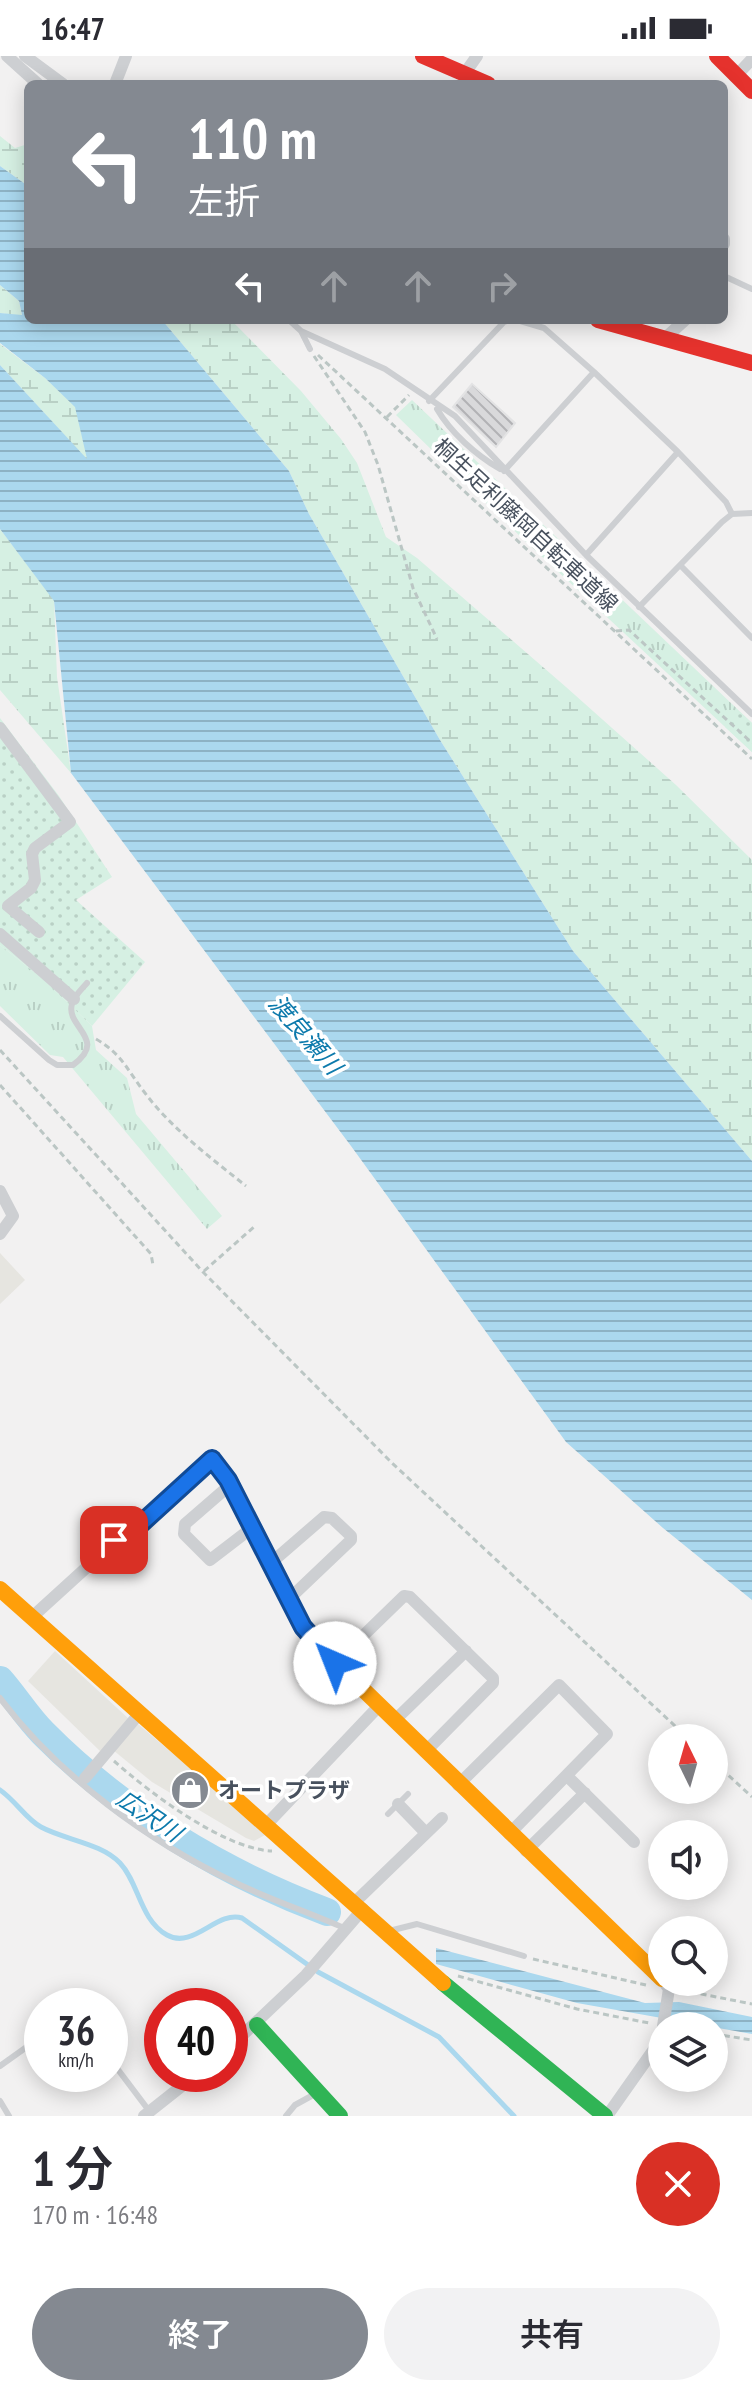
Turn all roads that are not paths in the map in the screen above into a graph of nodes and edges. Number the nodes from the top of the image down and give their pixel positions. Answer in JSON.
{"nodes":[{"id":1,"x":7,"y":56,"type":"edge"},
{"id":2,"x":25,"y":56,"type":"edge"},
{"id":3,"x":126,"y":56,"type":"edge"},
{"id":4,"x":423,"y":56,"type":"edge"},
{"id":5,"x":477,"y":56,"type":"edge"},
{"id":6,"x":717,"y":56,"type":"edge"},
{"id":7,"x":752,"y":59,"type":"edge"},
{"id":8,"x":465,"y":73,"type":"junction"},
{"id":9,"x":735,"y":77,"type":"junction"},
{"id":10,"x":34,"y":80,"type":"edge"},
{"id":11,"x":58,"y":80,"type":"edge"},
{"id":12,"x":117,"y":80,"type":"edge"},
{"id":13,"x":480,"y":80,"type":"edge"},
{"id":14,"x":752,"y":91,"type":"edge"},
{"id":15,"x":728,"y":278,"type":"edge"},
{"id":16,"x":752,"y":289,"type":"edge"},
{"id":17,"x":293,"y":324,"type":"edge"},
{"id":18,"x":502,"y":324,"type":"edge"},
{"id":19,"x":530,"y":324,"type":"edge"},
{"id":20,"x":624,"y":324,"type":"edge"},
{"id":21,"x":681,"y":324,"type":"edge"},
{"id":22,"x":301,"y":331,"type":"junction"},
{"id":23,"x":663,"y":340,"type":"junction"},
{"id":24,"x":310,"y":349,"type":"road end"},
{"id":25,"x":752,"y":363,"type":"edge"},
{"id":26,"x":594,"y":372,"type":"junction"},
{"id":27,"x":432,"y":403,"type":"junction"},
{"id":28,"x":678,"y":452,"type":"junction"},
{"id":29,"x":504,"y":471,"type":"junction"},
{"id":30,"x":752,"y":513,"type":"edge"},
{"id":31,"x":732,"y":514,"type":"junction"},
{"id":32,"x":586,"y":555,"type":"junction"},
{"id":33,"x":681,"y":566,"type":"junction"},
{"id":34,"x":639,"y":607,"type":"junction"},
{"id":35,"x":752,"y":638,"type":"edge"},
{"id":36,"x":752,"y":714,"type":"edge"},
{"id":37,"x":0,"y":728,"type":"edge"},
{"id":38,"x":4,"y":909,"type":"edge"},
{"id":39,"x":39,"y":932,"type":"dead end"},
{"id":40,"x":0,"y":934,"type":"edge"},
{"id":41,"x":87,"y":983,"type":"dead end"},
{"id":42,"x":74,"y":999,"type":"junction"},
{"id":43,"x":0,"y":1016,"type":"edge"},
{"id":44,"x":0,"y":1191,"type":"edge"},
{"id":45,"x":0,"y":1234,"type":"edge"},
{"id":46,"x":229,"y":1482,"type":"junction"},
{"id":47,"x":253,"y":1527,"type":"junction"},
{"id":48,"x":120,"y":1537,"type":"joint"},
{"id":49,"x":272,"y":1562,"type":"junction"},
{"id":50,"x":0,"y":1589,"type":"edge"},
{"id":51,"x":289,"y":1599,"type":"junction"},
{"id":52,"x":31,"y":1618,"type":"junction"},
{"id":53,"x":466,"y":1651,"type":"junction"},
{"id":54,"x":335,"y":1663,"type":"junction"},
{"id":55,"x":0,"y":1698,"type":"edge"},
{"id":56,"x":379,"y":1706,"type":"junction"},
{"id":57,"x":139,"y":1714,"type":"junction"},
{"id":58,"x":394,"y":1721,"type":"junction"},
{"id":59,"x":425,"y":1752,"type":"junction"},
{"id":60,"x":567,"y":1776,"type":"junction"},
{"id":61,"x":84,"y":1780,"type":"junction"},
{"id":62,"x":458,"y":1785,"type":"junction"},
{"id":63,"x":585,"y":1793,"type":"junction"},
{"id":64,"x":408,"y":1794,"type":"dead end"},
{"id":65,"x":398,"y":1804,"type":"junction"},
{"id":66,"x":388,"y":1814,"type":"dead end"},
{"id":67,"x":442,"y":1818,"type":"dead end"},
{"id":68,"x":266,"y":1825,"type":"junction"},
{"id":69,"x":426,"y":1833,"type":"junction"},
{"id":70,"x":509,"y":1834,"type":"junction"},
{"id":71,"x":634,"y":1842,"type":"dead end"},
{"id":72,"x":526,"y":1851,"type":"junction"},
{"id":73,"x":359,"y":1905,"type":"junction"},
{"id":74,"x":344,"y":1928,"type":"junction"},
{"id":75,"x":388,"y":1931,"type":"junction"},
{"id":76,"x":524,"y":1956,"type":"road end"},
{"id":77,"x":648,"y":1969,"type":"edge"},
{"id":78,"x":257,"y":2025,"type":"junction"},
{"id":79,"x":248,"y":2032,"type":"edge"},
{"id":80,"x":24,"y":2049,"type":"edge"},
{"id":81,"x":648,"y":2058,"type":"edge"},
{"id":82,"x":0,"y":2066,"type":"edge"},
{"id":83,"x":128,"y":2086,"type":"edge"},
{"id":84,"x":174,"y":2092,"type":"edge"},
{"id":85,"x":318,"y":2092,"type":"junction"},
{"id":86,"x":0,"y":2103,"type":"edge"},
{"id":87,"x":147,"y":2114,"type":"edge"},
{"id":88,"x":9,"y":2116,"type":"edge"},
{"id":89,"x":286,"y":2116,"type":"edge"},
{"id":90,"x":340,"y":2116,"type":"edge"},
{"id":91,"x":606,"y":2116,"type":"edge"}],
"edges":[{"from":1,"to":10,"type":"street"},
{"from":2,"to":11,"type":"street"},
{"from":3,"to":12,"type":"street"},
{"from":4,"to":8,"type":"street"},
{"from":5,"to":8,"type":"street"},
{"from":6,"to":9,"type":"street"},
{"from":7,"to":9,"type":"street"},
{"from":8,"to":13,"type":"street"},
{"from":9,"to":14,"type":"street"},
{"from":15,"to":16,"type":"lane"},
{"from":17,"to":22,"type":"lane"},
{"from":18,"to":27,"type":"lane"},
{"from":19,"to":26,"type":"lane"},
{"from":20,"to":23,"type":"street"},
{"from":21,"to":23,"type":"street"},
{"from":22,"to":24,"type":"lane"},
{"from":22,"to":27,"type":"lane"},
{"from":23,"to":25,"type":"street"},
{"from":26,"to":28,"type":"lane"},
{"from":26,"to":29,"type":"lane"},
{"from":27,"to":29,"type":"lane"},
{"from":27,"to":29,"type":"lane"},
{"from":28,"to":31,"type":"lane"},
{"from":28,"to":32,"type":"lane"},
{"from":29,"to":32,"type":"lane"},
{"from":30,"to":31,"type":"lane"},
{"from":31,"to":33,"type":"lane"},
{"from":32,"to":34,"type":"lane"},
{"from":33,"to":34,"type":"lane"},
{"from":33,"to":35,"type":"lane"},
{"from":34,"to":36,"type":"lane"},
{"from":37,"to":38,"type":"street"},
{"from":38,"to":39,"type":"street"},
{"from":40,"to":42,"type":"street"},
{"from":41,"to":42,"type":"lane"},
{"from":42,"to":43,"type":"lane"},
{"from":44,"to":45,"type":"street"},
{"from":46,"to":47,"type":"street"},
{"from":46,"to":47,"type":"street"},
{"from":46,"to":48,"type":"lane"},
{"from":47,"to":49,"type":"street"},
{"from":48,"to":52,"type":"street"},
{"from":49,"to":51,"type":"street"},
{"from":49,"to":51,"type":"street"},
{"from":50,"to":52,"type":"street"},
{"from":51,"to":54,"type":"street"},
{"from":52,"to":57,"type":"street"},
{"from":53,"to":54,"type":"street"},
{"from":53,"to":58,"type":"street"},
{"from":53,"to":59,"type":"street"},
{"from":54,"to":56,"type":"street"},
{"from":55,"to":61,"type":"lane"},
{"from":56,"to":58,"type":"street"},
{"from":56,"to":68,"type":"street"},
{"from":57,"to":61,"type":"street"},
{"from":57,"to":68,"type":"street"},
{"from":58,"to":59,"type":"street"},
{"from":59,"to":62,"type":"street"},
{"from":60,"to":62,"type":"street"},
{"from":60,"to":63,"type":"street"},
{"from":60,"to":70,"type":"street"},
{"from":61,"to":74,"type":"lane"},
{"from":62,"to":70,"type":"street"},
{"from":63,"to":71,"type":"street"},
{"from":63,"to":72,"type":"street"},
{"from":64,"to":65,"type":"lane"},
{"from":65,"to":66,"type":"lane"},
{"from":65,"to":69,"type":"street"},
{"from":67,"to":69,"type":"street"},
{"from":68,"to":73,"type":"street"},
{"from":69,"to":73,"type":"street"},
{"from":70,"to":72,"type":"street"},
{"from":72,"to":77,"type":"street"},
{"from":73,"to":74,"type":"street"},
{"from":73,"to":75,"type":"street"},
{"from":74,"to":78,"type":"street"},
{"from":75,"to":76,"type":"lane"},
{"from":75,"to":91,"type":"street"},
{"from":78,"to":79,"type":"street"},
{"from":78,"to":85,"type":"street"},
{"from":80,"to":82,"type":"lane"},
{"from":81,"to":91,"type":"street"},
{"from":83,"to":87,"type":"lane"},
{"from":84,"to":87,"type":"street"},
{"from":85,"to":89,"type":"lane"},
{"from":85,"to":90,"type":"street"},
{"from":86,"to":88,"type":"lane"}]}
